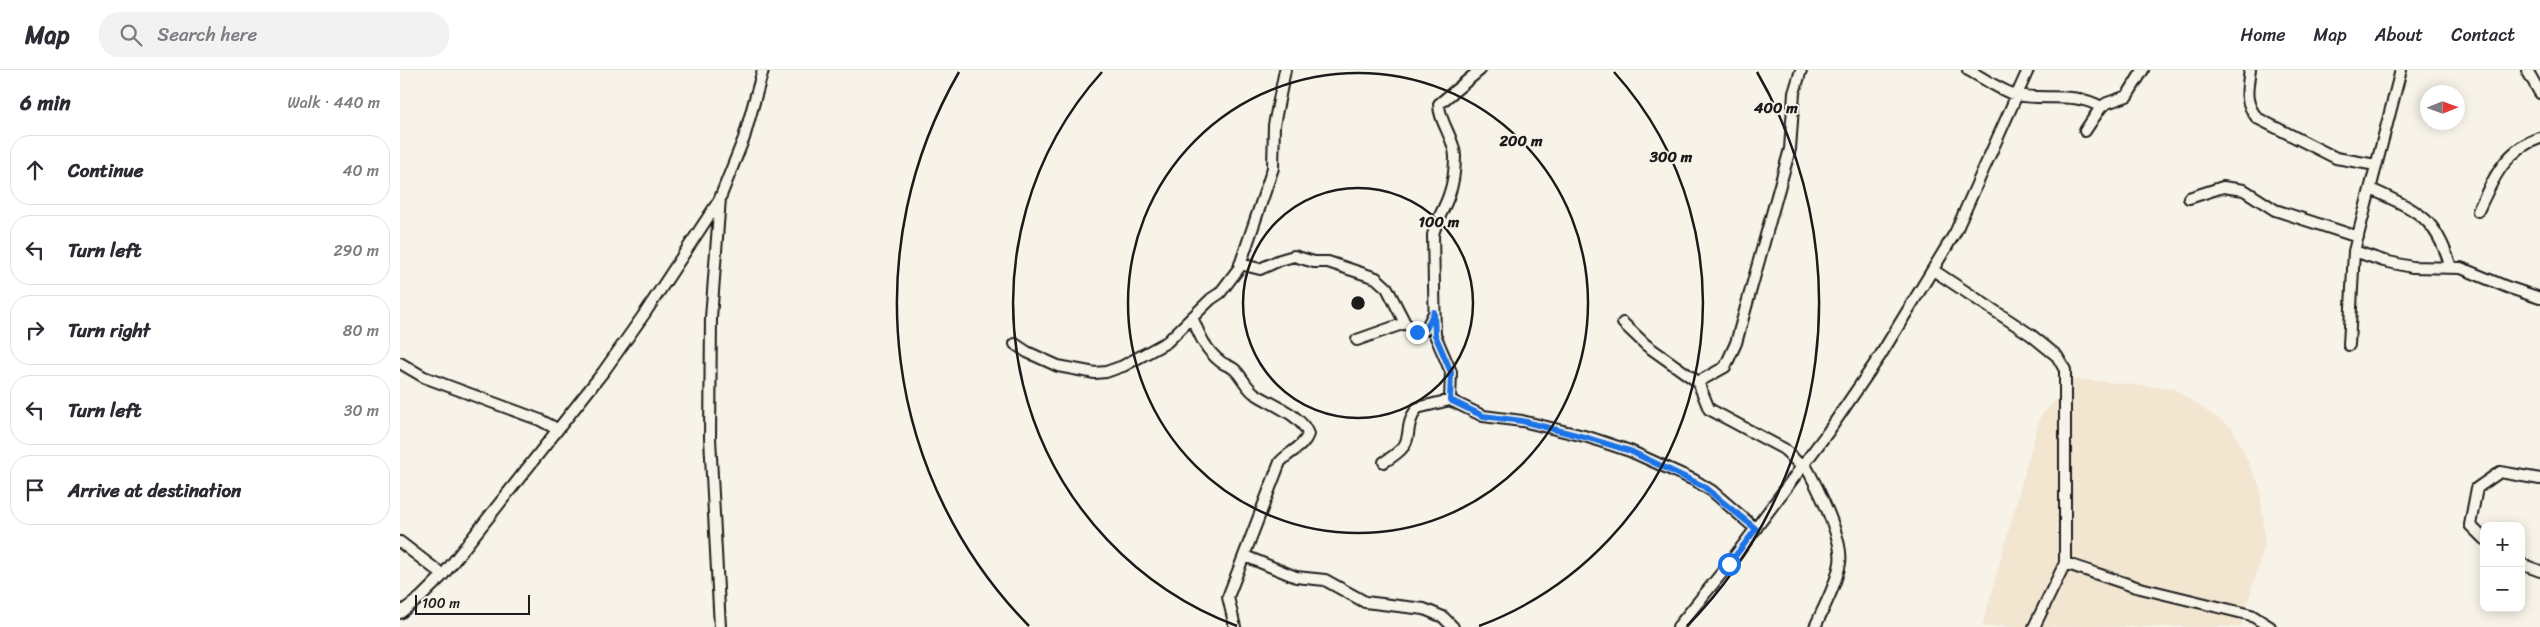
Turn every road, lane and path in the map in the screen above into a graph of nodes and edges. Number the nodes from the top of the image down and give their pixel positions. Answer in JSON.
{"nodes":[{"id":1,"x":763,"y":70,"type":"edge"},
{"id":2,"x":1285,"y":70,"type":"edge"},
{"id":3,"x":1480,"y":70,"type":"edge"},
{"id":4,"x":1801,"y":70,"type":"edge"},
{"id":5,"x":1968,"y":70,"type":"edge"},
{"id":6,"x":2028,"y":70,"type":"edge"},
{"id":7,"x":2143,"y":70,"type":"edge"},
{"id":8,"x":2250,"y":70,"type":"edge"},
{"id":9,"x":2401,"y":70,"type":"edge"},
{"id":10,"x":2528,"y":70,"type":"edge"},
{"id":11,"x":2540,"y":93,"type":"edge"},
{"id":12,"x":2016,"y":95,"type":"junction"},
{"id":13,"x":2101,"y":107,"type":"junction"},
{"id":14,"x":2085,"y":130,"type":"dead end"},
{"id":15,"x":2540,"y":138,"type":"edge"},
{"id":16,"x":2376,"y":165,"type":"junction"},
{"id":17,"x":2371,"y":189,"type":"junction"},
{"id":18,"x":720,"y":198,"type":"junction"},
{"id":19,"x":2189,"y":198,"type":"dead end"},
{"id":20,"x":2478,"y":211,"type":"dead end"},
{"id":21,"x":2358,"y":237,"type":"junction"},
{"id":22,"x":2354,"y":251,"type":"junction"},
{"id":23,"x":1240,"y":264,"type":"junction"},
{"id":24,"x":2451,"y":268,"type":"junction"},
{"id":25,"x":1932,"y":270,"type":"junction"},
{"id":26,"x":2540,"y":298,"type":"edge"},
{"id":27,"x":1434,"y":312,"type":"junction"},
{"id":28,"x":1192,"y":317,"type":"junction"},
{"id":29,"x":1405,"y":323,"type":"junction"},
{"id":30,"x":1623,"y":323,"type":"dead end"},
{"id":31,"x":1357,"y":340,"type":"dead end"},
{"id":32,"x":1015,"y":344,"type":"dead end"},
{"id":33,"x":2349,"y":345,"type":"dead end"},
{"id":34,"x":400,"y":363,"type":"edge"},
{"id":35,"x":1698,"y":382,"type":"junction"},
{"id":36,"x":1450,"y":400,"type":"junction"},
{"id":37,"x":557,"y":429,"type":"junction"},
{"id":38,"x":1384,"y":462,"type":"dead end"},
{"id":39,"x":1802,"y":464,"type":"junction"},
{"id":40,"x":2540,"y":479,"type":"edge"},
{"id":41,"x":1756,"y":529,"type":"junction"},
{"id":42,"x":2480,"y":535,"type":"edge"},
{"id":43,"x":400,"y":542,"type":"edge"},
{"id":44,"x":1245,"y":556,"type":"junction"},
{"id":45,"x":2065,"y":563,"type":"junction"},
{"id":46,"x":2525,"y":565,"type":"edge"},
{"id":47,"x":2540,"y":571,"type":"edge"},
{"id":48,"x":443,"y":575,"type":"junction"},
{"id":49,"x":400,"y":613,"type":"edge"},
{"id":50,"x":720,"y":627,"type":"edge"},
{"id":51,"x":1236,"y":627,"type":"edge"},
{"id":52,"x":1453,"y":627,"type":"edge"},
{"id":53,"x":1678,"y":627,"type":"edge"},
{"id":54,"x":1815,"y":627,"type":"edge"},
{"id":55,"x":2034,"y":627,"type":"edge"},
{"id":56,"x":2270,"y":627,"type":"edge"}],
"edges":[{"from":1,"to":18,"type":"street"},
{"from":2,"to":23,"type":"street"},
{"from":3,"to":27,"type":"street"},
{"from":4,"to":35,"type":"street"},
{"from":5,"to":12,"type":"street"},
{"from":6,"to":12,"type":"street"},
{"from":7,"to":13,"type":"street"},
{"from":8,"to":16,"type":"street"},
{"from":9,"to":16,"type":"street"},
{"from":10,"to":11,"type":"street"},
{"from":12,"to":13,"type":"street"},
{"from":12,"to":25,"type":"street"},
{"from":13,"to":14,"type":"street"},
{"from":15,"to":20,"type":"street"},
{"from":16,"to":17,"type":"street"},
{"from":17,"to":21,"type":"street"},
{"from":17,"to":24,"type":"street"},
{"from":18,"to":37,"type":"street"},
{"from":18,"to":50,"type":"street"},
{"from":19,"to":21,"type":"street"},
{"from":21,"to":22,"type":"street"},
{"from":22,"to":24,"type":"street"},
{"from":22,"to":33,"type":"street"},
{"from":23,"to":28,"type":"street"},
{"from":23,"to":29,"type":"street"},
{"from":24,"to":26,"type":"street"},
{"from":25,"to":39,"type":"street"},
{"from":25,"to":45,"type":"street"},
{"from":27,"to":29,"type":"street"},
{"from":27,"to":36,"type":"street"},
{"from":28,"to":32,"type":"street"},
{"from":28,"to":44,"type":"street"},
{"from":29,"to":31,"type":"street"},
{"from":30,"to":35,"type":"street"},
{"from":34,"to":37,"type":"street"},
{"from":35,"to":39,"type":"street"},
{"from":36,"to":38,"type":"street"},
{"from":36,"to":41,"type":"street"},
{"from":37,"to":48,"type":"street"},
{"from":39,"to":41,"type":"street"},
{"from":39,"to":54,"type":"street"},
{"from":40,"to":42,"type":"street"},
{"from":41,"to":53,"type":"street"},
{"from":43,"to":48,"type":"street"},
{"from":44,"to":51,"type":"street"},
{"from":44,"to":52,"type":"street"},
{"from":45,"to":55,"type":"street"},
{"from":45,"to":56,"type":"street"},
{"from":46,"to":47,"type":"street"},
{"from":48,"to":49,"type":"street"}]}
